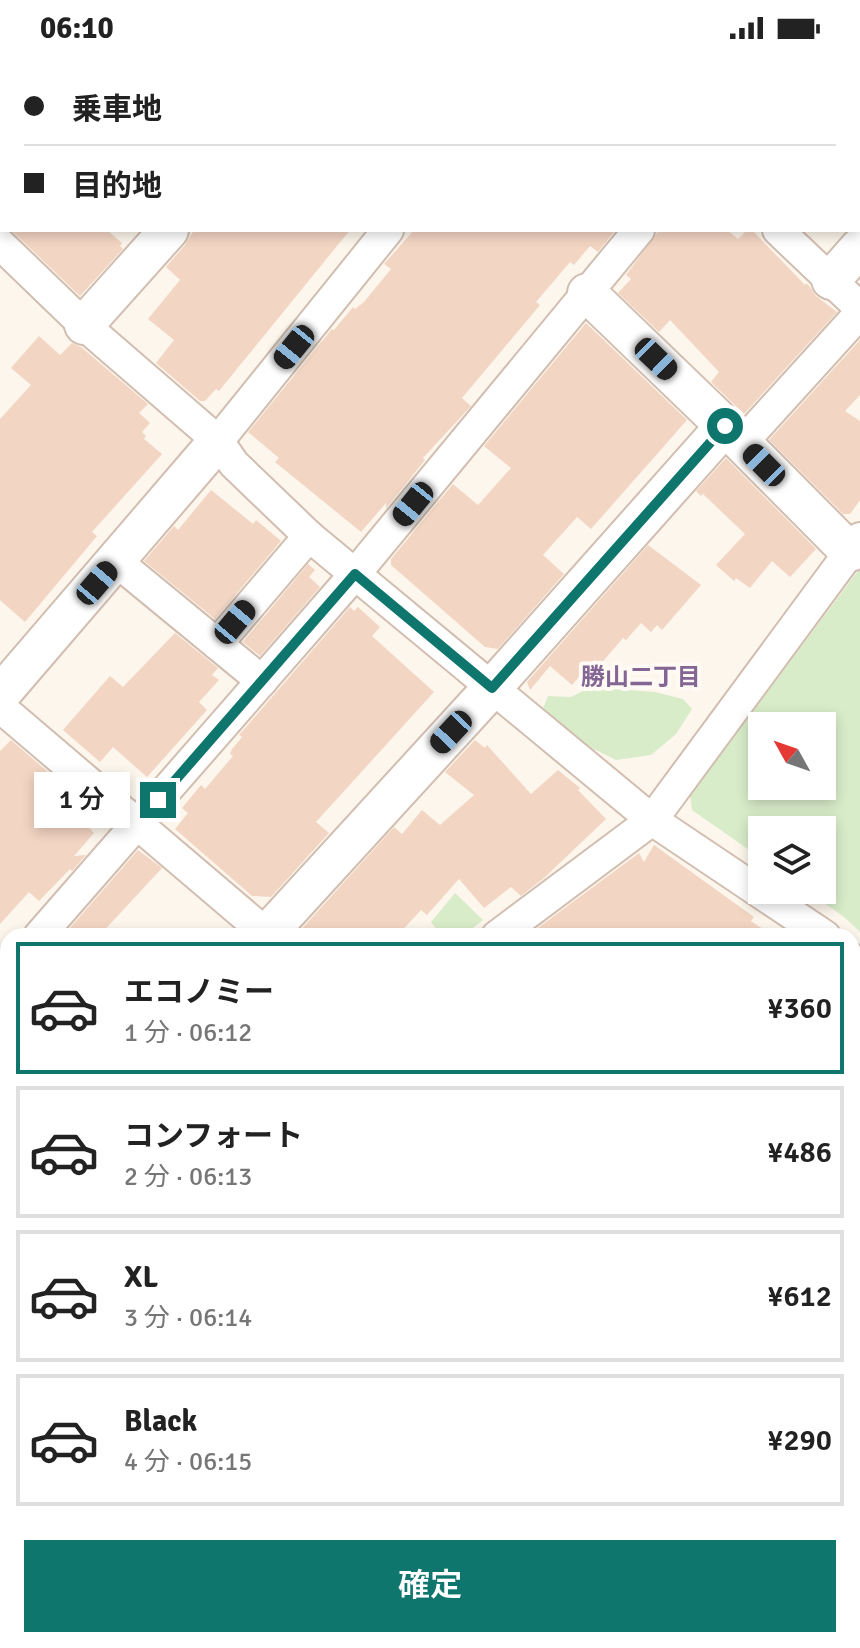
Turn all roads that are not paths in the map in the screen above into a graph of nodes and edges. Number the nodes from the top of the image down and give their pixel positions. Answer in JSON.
{"nodes":[{"id":1,"x":167,"y":232,"type":"edge"},
{"id":2,"x":386,"y":232,"type":"edge"},
{"id":3,"x":637,"y":232,"type":"edge"},
{"id":4,"x":780,"y":232,"type":"edge"},
{"id":5,"x":0,"y":244,"type":"edge"},
{"id":6,"x":860,"y":247,"type":"edge"},
{"id":7,"x":831,"y":280,"type":"junction"},
{"id":8,"x":587,"y":293,"type":"junction"},
{"id":9,"x":860,"y":310,"type":"edge"},
{"id":10,"x":84,"y":325,"type":"junction"},
{"id":11,"x":734,"y":434,"type":"junction"},
{"id":12,"x":218,"y":441,"type":"junction"},
{"id":13,"x":309,"y":536,"type":"junction"},
{"id":14,"x":855,"y":545,"type":"edge"},
{"id":15,"x":116,"y":561,"type":"junction"},
{"id":16,"x":355,"y":574,"type":"junction"},
{"id":17,"x":217,"y":644,"type":"junction"},
{"id":18,"x":262,"y":681,"type":"junction"},
{"id":19,"x":492,"y":688,"type":"junction"},
{"id":20,"x":0,"y":695,"type":"edge"},
{"id":21,"x":0,"y":707,"type":"edge"},
{"id":22,"x":652,"y":820,"type":"junction"},
{"id":23,"x":137,"y":824,"type":"junction"},
{"id":24,"x":46,"y":928,"type":"edge"},
{"id":25,"x":259,"y":928,"type":"edge"},
{"id":26,"x":273,"y":928,"type":"edge"},
{"id":27,"x":508,"y":928,"type":"edge"},
{"id":28,"x":813,"y":928,"type":"edge"}],
"edges":[{"from":1,"to":10,"type":"street"},
{"from":2,"to":12,"type":"street"},
{"from":3,"to":8,"type":"street"},
{"from":4,"to":7,"type":"street"},
{"from":5,"to":10,"type":"street"},
{"from":6,"to":7,"type":"street"},
{"from":7,"to":9,"type":"street"},
{"from":8,"to":11,"type":"street"},
{"from":8,"to":16,"type":"street"},
{"from":9,"to":11,"type":"street"},
{"from":10,"to":12,"type":"street"},
{"from":11,"to":14,"type":"street"},
{"from":11,"to":19,"type":"street"},
{"from":12,"to":13,"type":"street"},
{"from":12,"to":15,"type":"street"},
{"from":13,"to":16,"type":"street"},
{"from":13,"to":17,"type":"street"},
{"from":14,"to":22,"type":"street"},
{"from":15,"to":17,"type":"street"},
{"from":15,"to":20,"type":"street"},
{"from":16,"to":18,"type":"street"},
{"from":16,"to":19,"type":"street"},
{"from":17,"to":18,"type":"street"},
{"from":18,"to":23,"type":"street"},
{"from":19,"to":22,"type":"street"},
{"from":19,"to":26,"type":"street"},
{"from":21,"to":23,"type":"street"},
{"from":22,"to":27,"type":"street"},
{"from":22,"to":28,"type":"street"},
{"from":23,"to":24,"type":"street"},
{"from":23,"to":25,"type":"street"}]}
